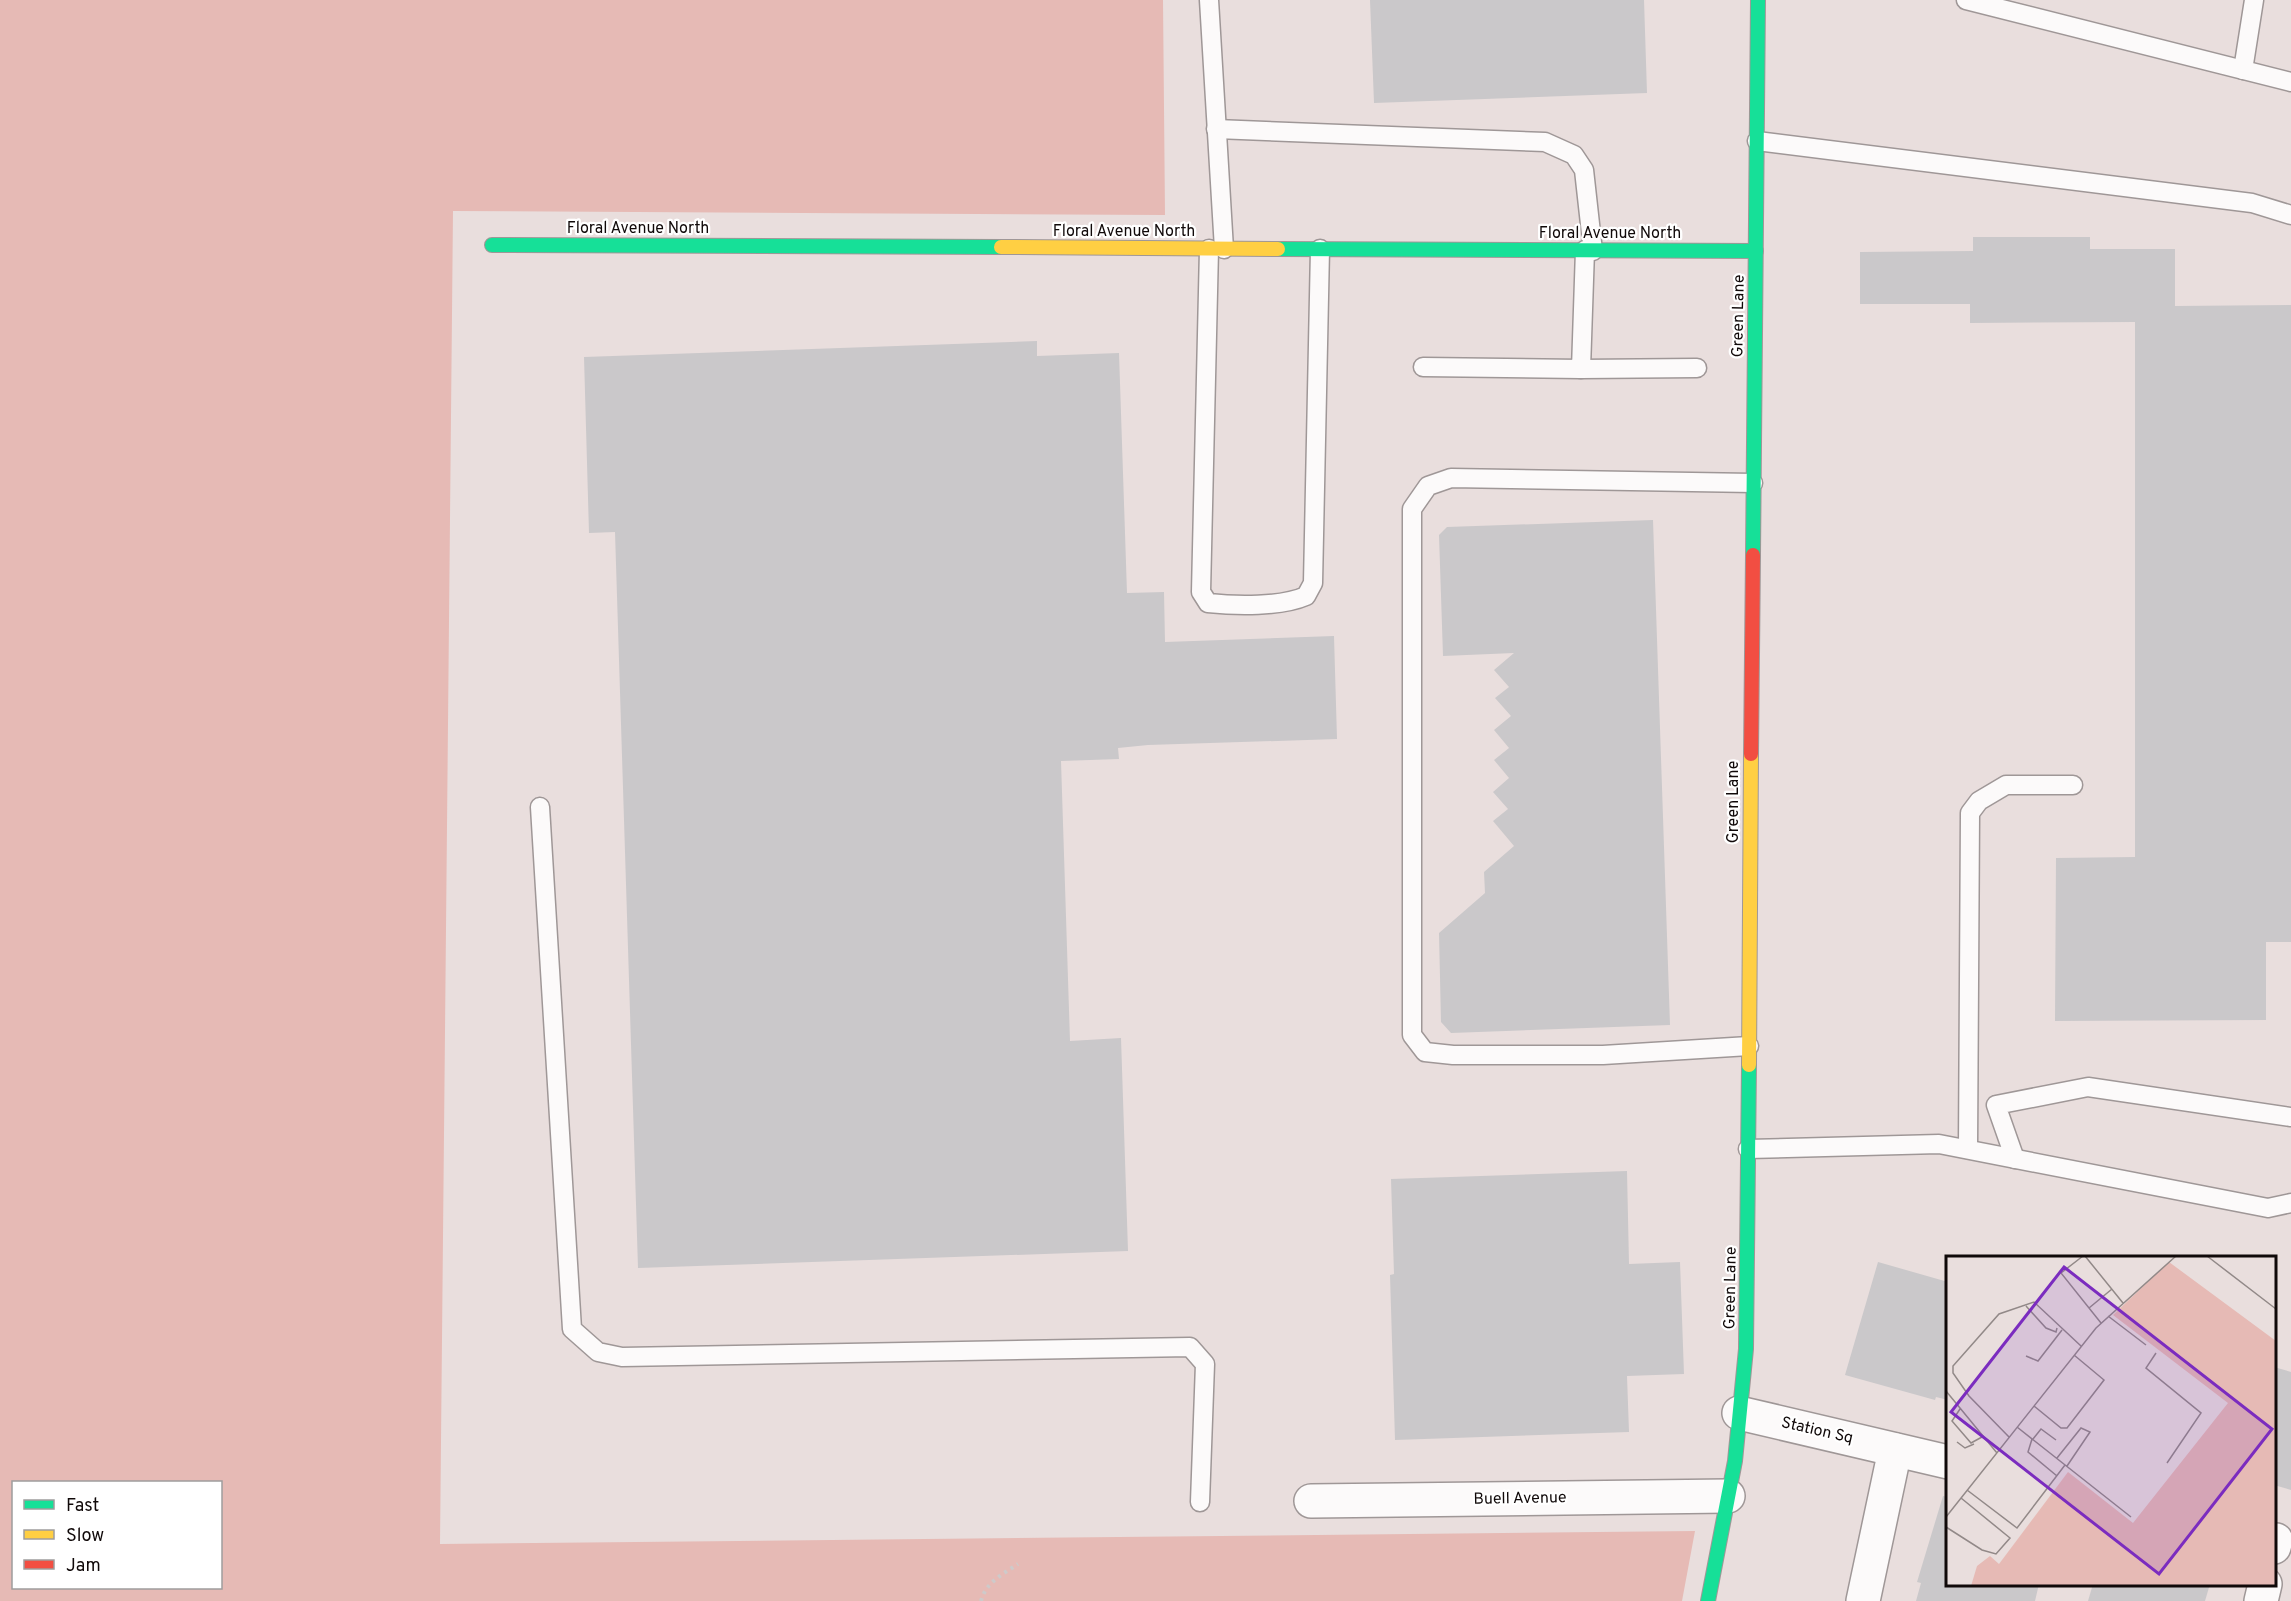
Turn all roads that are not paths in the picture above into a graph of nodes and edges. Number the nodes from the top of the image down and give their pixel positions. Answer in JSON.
{"nodes":[{"id":1,"x":1209,"y":0,"type":"edge"},
{"id":2,"x":1758,"y":0,"type":"edge"},
{"id":3,"x":1965,"y":0,"type":"edge"},
{"id":4,"x":2254,"y":0,"type":"edge"},
{"id":5,"x":2243,"y":70,"type":"junction"},
{"id":6,"x":2291,"y":82,"type":"edge"},
{"id":7,"x":1216,"y":129,"type":"junction"},
{"id":8,"x":1757,"y":141,"type":"junction"},
{"id":9,"x":2291,"y":215,"type":"edge"},
{"id":10,"x":492,"y":245,"type":"dead end"},
{"id":11,"x":1216,"y":249,"type":"junction"},
{"id":12,"x":1320,"y":249,"type":"junction"},
{"id":13,"x":1589,"y":251,"type":"junction"},
{"id":14,"x":1756,"y":251,"type":"junction"},
{"id":15,"x":1423,"y":367,"type":"dead end"},
{"id":16,"x":1697,"y":368,"type":"dead end"},
{"id":17,"x":1581,"y":369,"type":"junction"},
{"id":18,"x":1753,"y":483,"type":"junction"},
{"id":19,"x":2073,"y":785,"type":"dead end"},
{"id":20,"x":540,"y":807,"type":"dead end"},
{"id":21,"x":1749,"y":1046,"type":"junction"},
{"id":22,"x":2291,"y":1117,"type":"edge"},
{"id":23,"x":1748,"y":1149,"type":"junction"},
{"id":24,"x":1968,"y":1149,"type":"junction"},
{"id":25,"x":2015,"y":1159,"type":"junction"},
{"id":26,"x":2291,"y":1203,"type":"edge"},
{"id":27,"x":1740,"y":1413,"type":"junction"},
{"id":28,"x":1895,"y":1450,"type":"junction"},
{"id":29,"x":1946,"y":1462,"type":"edge"},
{"id":30,"x":1728,"y":1496,"type":"junction"},
{"id":31,"x":1311,"y":1501,"type":"dead end"},
{"id":32,"x":1200,"y":1502,"type":"dead end"},
{"id":33,"x":2265,"y":1586,"type":"edge"},
{"id":34,"x":1708,"y":1601,"type":"edge"},
{"id":35,"x":1863,"y":1601,"type":"edge"},
{"id":36,"x":2261,"y":1601,"type":"edge"}],
"edges":[{"from":1,"to":7,"type":"lane"},
{"from":2,"to":8,"type":"street","name":"Green Lane"},
{"from":3,"to":5,"type":"lane"},
{"from":4,"to":5,"type":"lane"},
{"from":5,"to":6,"type":"lane"},
{"from":7,"to":11,"type":"lane"},
{"from":7,"to":13,"type":"lane"},
{"from":8,"to":9,"type":"lane"},
{"from":8,"to":14,"type":"street","name":"Green Lane"},
{"from":10,"to":11,"type":"street","name":"Floral Avenue North"},
{"from":11,"to":12,"type":"street","name":"Floral Avenue North"},
{"from":11,"to":12,"type":"lane"},
{"from":12,"to":13,"type":"street","name":"Floral Avenue North"},
{"from":13,"to":14,"type":"street","name":"Floral Avenue North"},
{"from":13,"to":17,"type":"lane"},
{"from":14,"to":18,"type":"street","name":"Green Lane"},
{"from":15,"to":17,"type":"lane"},
{"from":16,"to":17,"type":"lane"},
{"from":18,"to":21,"type":"street","name":"Green Lane"},
{"from":18,"to":21,"type":"lane"},
{"from":19,"to":24,"type":"lane"},
{"from":20,"to":32,"type":"lane"},
{"from":21,"to":23,"type":"street","name":"Green Lane"},
{"from":22,"to":25,"type":"lane"},
{"from":23,"to":24,"type":"lane"},
{"from":23,"to":27,"type":"street","name":"Green Lane"},
{"from":24,"to":25,"type":"lane"},
{"from":25,"to":26,"type":"lane"},
{"from":27,"to":28,"type":"street","name":"Station Sq"},
{"from":27,"to":30,"type":"street","name":"Green Lane"},
{"from":28,"to":29,"type":"street","name":"Station Sq"},
{"from":28,"to":35,"type":"street"},
{"from":30,"to":31,"type":"street","name":"Buell Avenue"},
{"from":30,"to":34,"type":"street","name":"Green Lane"},
{"from":33,"to":36,"type":"street"}]}
